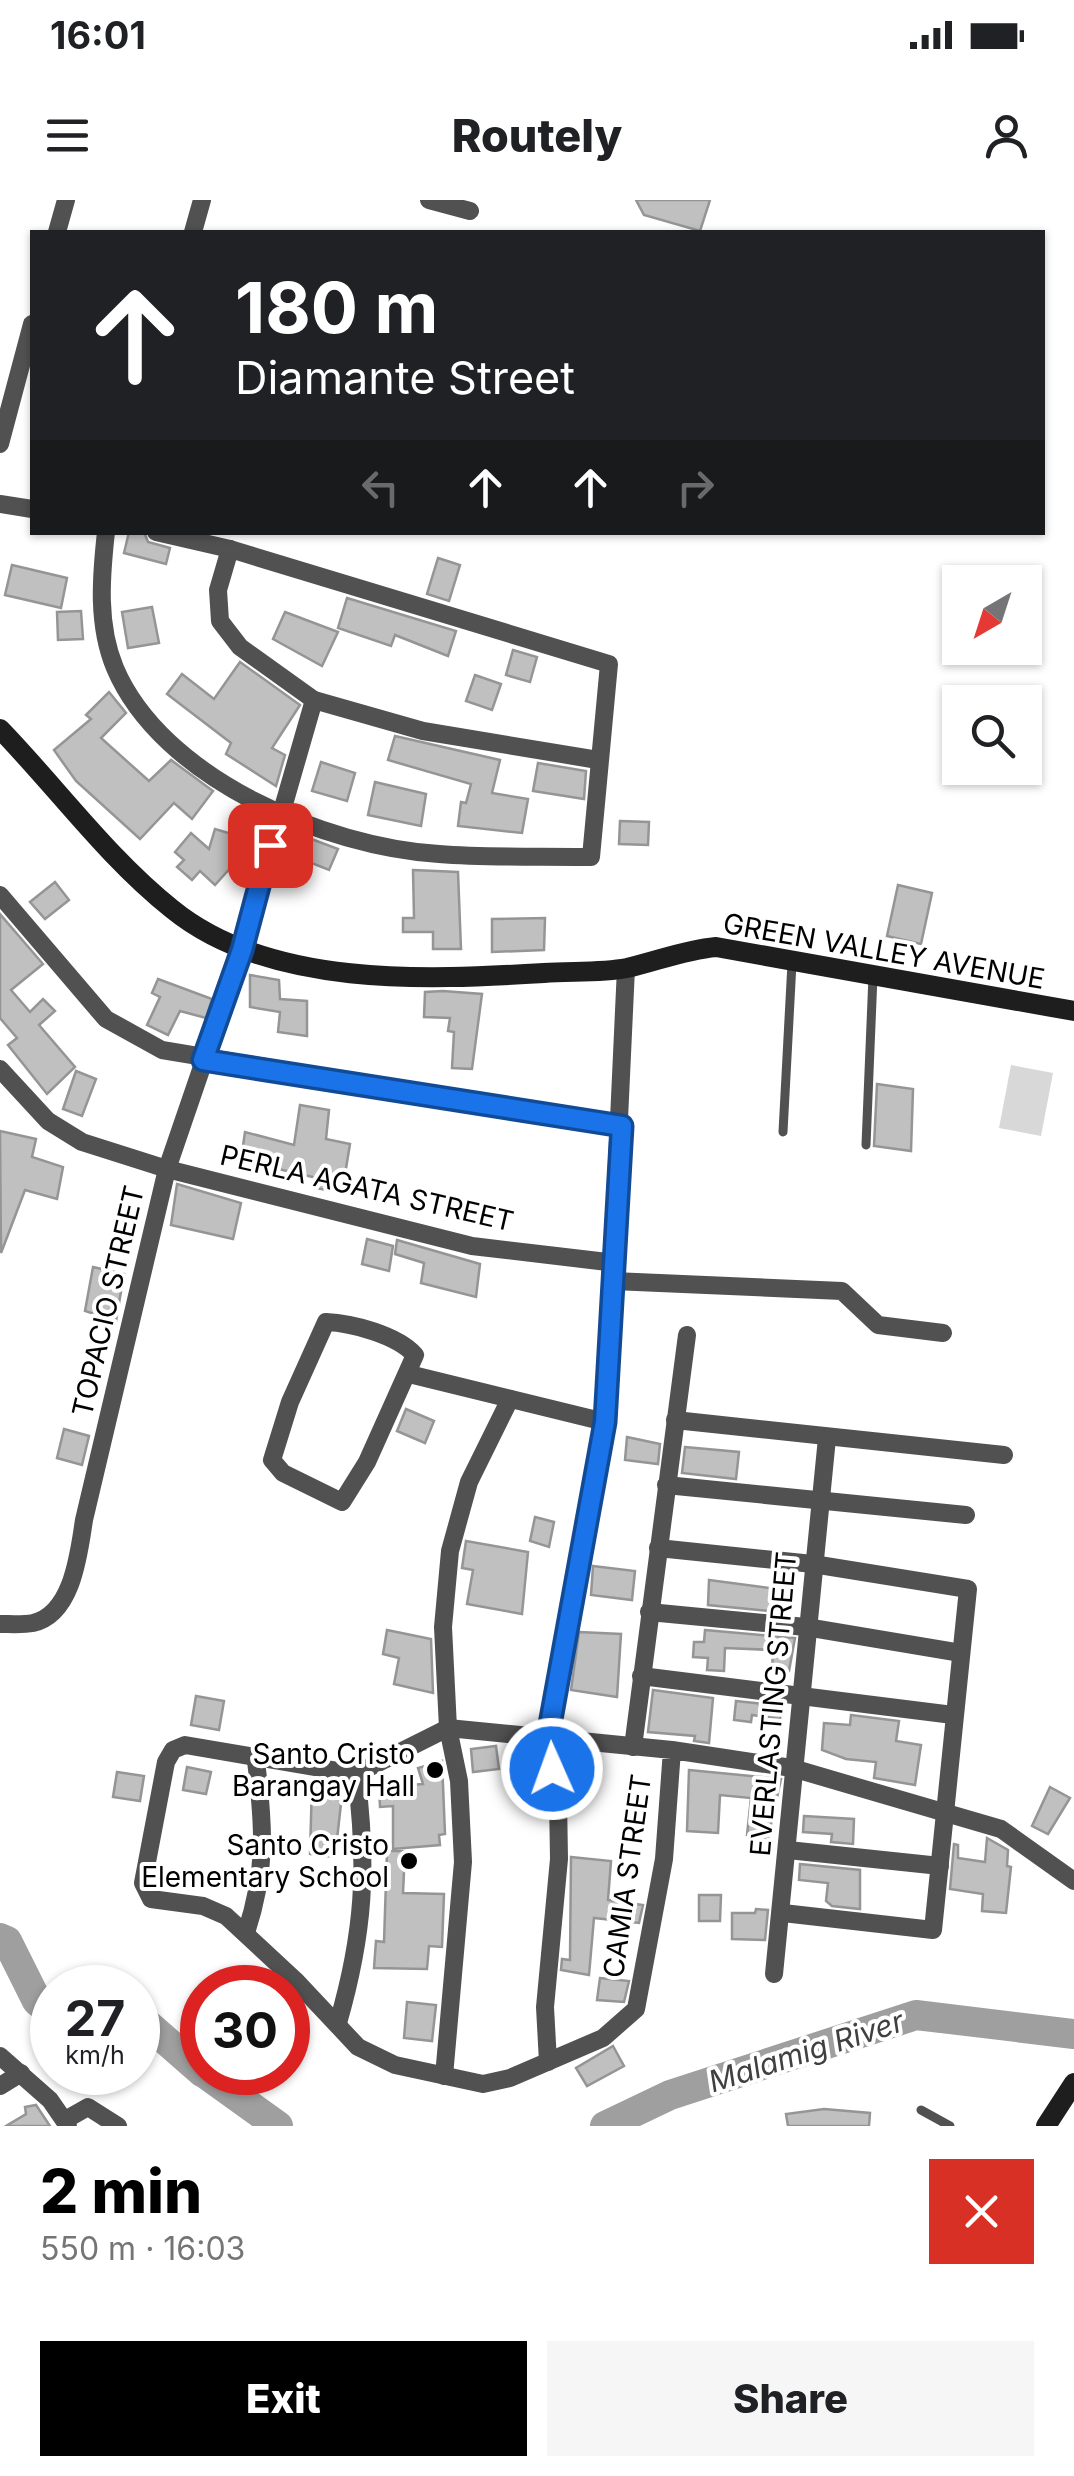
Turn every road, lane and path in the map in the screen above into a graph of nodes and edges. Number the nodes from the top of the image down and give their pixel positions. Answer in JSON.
{"nodes":[{"id":1,"x":66,"y":200,"type":"edge"},
{"id":2,"x":202,"y":200,"type":"edge"},
{"id":3,"x":429,"y":200,"type":"edge"},
{"id":4,"x":470,"y":211,"type":"dead end"},
{"id":5,"x":58,"y":230,"type":"edge"},
{"id":6,"x":194,"y":230,"type":"edge"},
{"id":7,"x":30,"y":332,"type":"edge"},
{"id":8,"x":0,"y":444,"type":"edge"},
{"id":9,"x":0,"y":504,"type":"edge"},
{"id":10,"x":30,"y":510,"type":"edge"},
{"id":11,"x":106,"y":535,"type":"edge"},
{"id":12,"x":169,"y":535,"type":"edge"},
{"id":13,"x":230,"y":549,"type":"junction"},
{"id":14,"x":314,"y":700,"type":"junction"},
{"id":15,"x":0,"y":729,"type":"edge"},
{"id":16,"x":598,"y":760,"type":"junction"},
{"id":17,"x":278,"y":815,"type":"junction"},
{"id":18,"x":0,"y":895,"type":"edge"},
{"id":19,"x":242,"y":950,"type":"junction"},
{"id":20,"x":792,"y":960,"type":"junction"},
{"id":21,"x":626,"y":968,"type":"junction"},
{"id":22,"x":873,"y":973,"type":"junction"},
{"id":23,"x":1074,"y":1011,"type":"edge"},
{"id":24,"x":203,"y":1060,"type":"junction"},
{"id":25,"x":0,"y":1069,"type":"edge"},
{"id":26,"x":622,"y":1126,"type":"junction"},
{"id":27,"x":783,"y":1132,"type":"dead end"},
{"id":28,"x":866,"y":1145,"type":"dead end"},
{"id":29,"x":167,"y":1169,"type":"junction"},
{"id":30,"x":614,"y":1272,"type":"junction"},
{"id":31,"x":943,"y":1333,"type":"dead end"},
{"id":32,"x":687,"y":1335,"type":"dead end"},
{"id":33,"x":409,"y":1374,"type":"junction"},
{"id":34,"x":510,"y":1399,"type":"junction"},
{"id":35,"x":675,"y":1420,"type":"junction"},
{"id":36,"x":605,"y":1422,"type":"junction"},
{"id":37,"x":827,"y":1438,"type":"junction"},
{"id":38,"x":1004,"y":1454,"type":"dead end"},
{"id":39,"x":666,"y":1485,"type":"junction"},
{"id":40,"x":820,"y":1502,"type":"junction"},
{"id":41,"x":966,"y":1515,"type":"dead end"},
{"id":42,"x":658,"y":1548,"type":"junction"},
{"id":43,"x":813,"y":1564,"type":"junction"},
{"id":44,"x":649,"y":1612,"type":"junction"},
{"id":45,"x":0,"y":1624,"type":"edge"},
{"id":46,"x":806,"y":1628,"type":"junction"},
{"id":47,"x":961,"y":1653,"type":"junction"},
{"id":48,"x":641,"y":1676,"type":"junction"},
{"id":49,"x":798,"y":1696,"type":"junction"},
{"id":50,"x":953,"y":1715,"type":"junction"},
{"id":51,"x":448,"y":1728,"type":"junction"},
{"id":52,"x":547,"y":1741,"type":"junction"},
{"id":53,"x":633,"y":1746,"type":"junction"},
{"id":54,"x":672,"y":1750,"type":"junction"},
{"id":55,"x":256,"y":1760,"type":"junction"},
{"id":56,"x":792,"y":1768,"type":"junction"},
{"id":57,"x":356,"y":1774,"type":"junction"},
{"id":58,"x":946,"y":1811,"type":"junction"},
{"id":59,"x":788,"y":1850,"type":"junction"},
{"id":60,"x":940,"y":1866,"type":"junction"},
{"id":61,"x":1074,"y":1880,"type":"edge"},
{"id":62,"x":782,"y":1913,"type":"junction"},
{"id":63,"x":246,"y":1934,"type":"junction"},
{"id":64,"x":774,"y":1974,"type":"dead end"},
{"id":65,"x":338,"y":2023,"type":"junction"},
{"id":66,"x":0,"y":2056,"type":"edge"},
{"id":67,"x":548,"y":2062,"type":"junction"},
{"id":68,"x":21,"y":2073,"type":"junction"},
{"id":69,"x":444,"y":2076,"type":"junction"},
{"id":70,"x":1074,"y":2083,"type":"edge"},
{"id":71,"x":0,"y":2086,"type":"edge"},
{"id":72,"x":921,"y":2110,"type":"dead end"},
{"id":73,"x":66,"y":2123,"type":"edge"},
{"id":74,"x":1050,"y":2125,"type":"edge"},
{"id":75,"x":118,"y":2126,"type":"edge"},
{"id":76,"x":950,"y":2126,"type":"edge"}],
"edges":[{"from":1,"to":5,"type":"street"},
{"from":2,"to":6,"type":"street"},
{"from":3,"to":4,"type":"street"},
{"from":7,"to":8,"type":"street"},
{"from":9,"to":10,"type":"street"},
{"from":11,"to":17,"type":"street"},
{"from":12,"to":13,"type":"street"},
{"from":13,"to":14,"type":"street"},
{"from":13,"to":16,"type":"street"},
{"from":14,"to":16,"type":"street"},
{"from":14,"to":17,"type":"street","name":"TOPACIO STREET"},
{"from":15,"to":19,"type":"street","name":"GREEN VALLEY AVENUE"},
{"from":16,"to":17,"type":"street"},
{"from":17,"to":19,"type":"street","name":"TOPACIO STREET"},
{"from":18,"to":24,"type":"street"},
{"from":19,"to":21,"type":"street","name":"GREEN VALLEY AVENUE"},
{"from":19,"to":24,"type":"street","name":"TOPACIO STREET"},
{"from":20,"to":21,"type":"street","name":"GREEN VALLEY AVENUE"},
{"from":20,"to":22,"type":"street","name":"GREEN VALLEY AVENUE"},
{"from":20,"to":27,"type":"lane"},
{"from":21,"to":26,"type":"street"},
{"from":22,"to":23,"type":"street","name":"GREEN VALLEY AVENUE"},
{"from":22,"to":28,"type":"lane"},
{"from":24,"to":26,"type":"street"},
{"from":24,"to":29,"type":"street","name":"TOPACIO STREET"},
{"from":25,"to":29,"type":"street","name":"PERLA AGATA STREET"},
{"from":26,"to":30,"type":"street"},
{"from":29,"to":30,"type":"street","name":"PERLA AGATA STREET"},
{"from":29,"to":45,"type":"street","name":"TOPACIO STREET"},
{"from":30,"to":31,"type":"street","name":"PERLA AGATA STREET"},
{"from":30,"to":36,"type":"street"},
{"from":32,"to":35,"type":"street"},
{"from":33,"to":33,"type":"street"},
{"from":33,"to":34,"type":"street"},
{"from":34,"to":36,"type":"street"},
{"from":34,"to":51,"type":"street"},
{"from":35,"to":37,"type":"street"},
{"from":35,"to":39,"type":"street"},
{"from":36,"to":52,"type":"street"},
{"from":37,"to":38,"type":"street"},
{"from":37,"to":40,"type":"street","name":"EVERLASTING STREET"},
{"from":39,"to":40,"type":"street"},
{"from":39,"to":42,"type":"street"},
{"from":40,"to":41,"type":"street"},
{"from":40,"to":43,"type":"street","name":"EVERLASTING STREET"},
{"from":42,"to":43,"type":"street"},
{"from":42,"to":44,"type":"street"},
{"from":43,"to":46,"type":"street","name":"EVERLASTING STREET"},
{"from":43,"to":47,"type":"street"},
{"from":44,"to":46,"type":"street"},
{"from":44,"to":48,"type":"street"},
{"from":46,"to":47,"type":"street"},
{"from":46,"to":49,"type":"street","name":"EVERLASTING STREET"},
{"from":47,"to":50,"type":"street"},
{"from":48,"to":49,"type":"street"},
{"from":48,"to":53,"type":"street"},
{"from":49,"to":50,"type":"street"},
{"from":49,"to":56,"type":"street","name":"EVERLASTING STREET"},
{"from":50,"to":58,"type":"street"},
{"from":51,"to":52,"type":"street"},
{"from":51,"to":57,"type":"street"},
{"from":51,"to":69,"type":"street"},
{"from":52,"to":53,"type":"street"},
{"from":52,"to":67,"type":"street"},
{"from":53,"to":54,"type":"street"},
{"from":54,"to":56,"type":"street"},
{"from":54,"to":67,"type":"street","name":"CAMIA STREET"},
{"from":55,"to":57,"type":"street"},
{"from":55,"to":63,"type":"street"},
{"from":55,"to":63,"type":"street"},
{"from":56,"to":58,"type":"street"},
{"from":56,"to":59,"type":"street","name":"EVERLASTING STREET"},
{"from":57,"to":65,"type":"street"},
{"from":58,"to":60,"type":"street"},
{"from":58,"to":61,"type":"street"},
{"from":59,"to":60,"type":"street"},
{"from":59,"to":62,"type":"street","name":"EVERLASTING STREET"},
{"from":60,"to":62,"type":"street"},
{"from":62,"to":64,"type":"street","name":"EVERLASTING STREET"},
{"from":63,"to":65,"type":"street"},
{"from":65,"to":69,"type":"street"},
{"from":66,"to":68,"type":"street"},
{"from":67,"to":69,"type":"street"},
{"from":68,"to":71,"type":"street"},
{"from":68,"to":73,"type":"street"},
{"from":70,"to":74,"type":"street"},
{"from":72,"to":76,"type":"lane"},
{"from":73,"to":75,"type":"street"}]}
